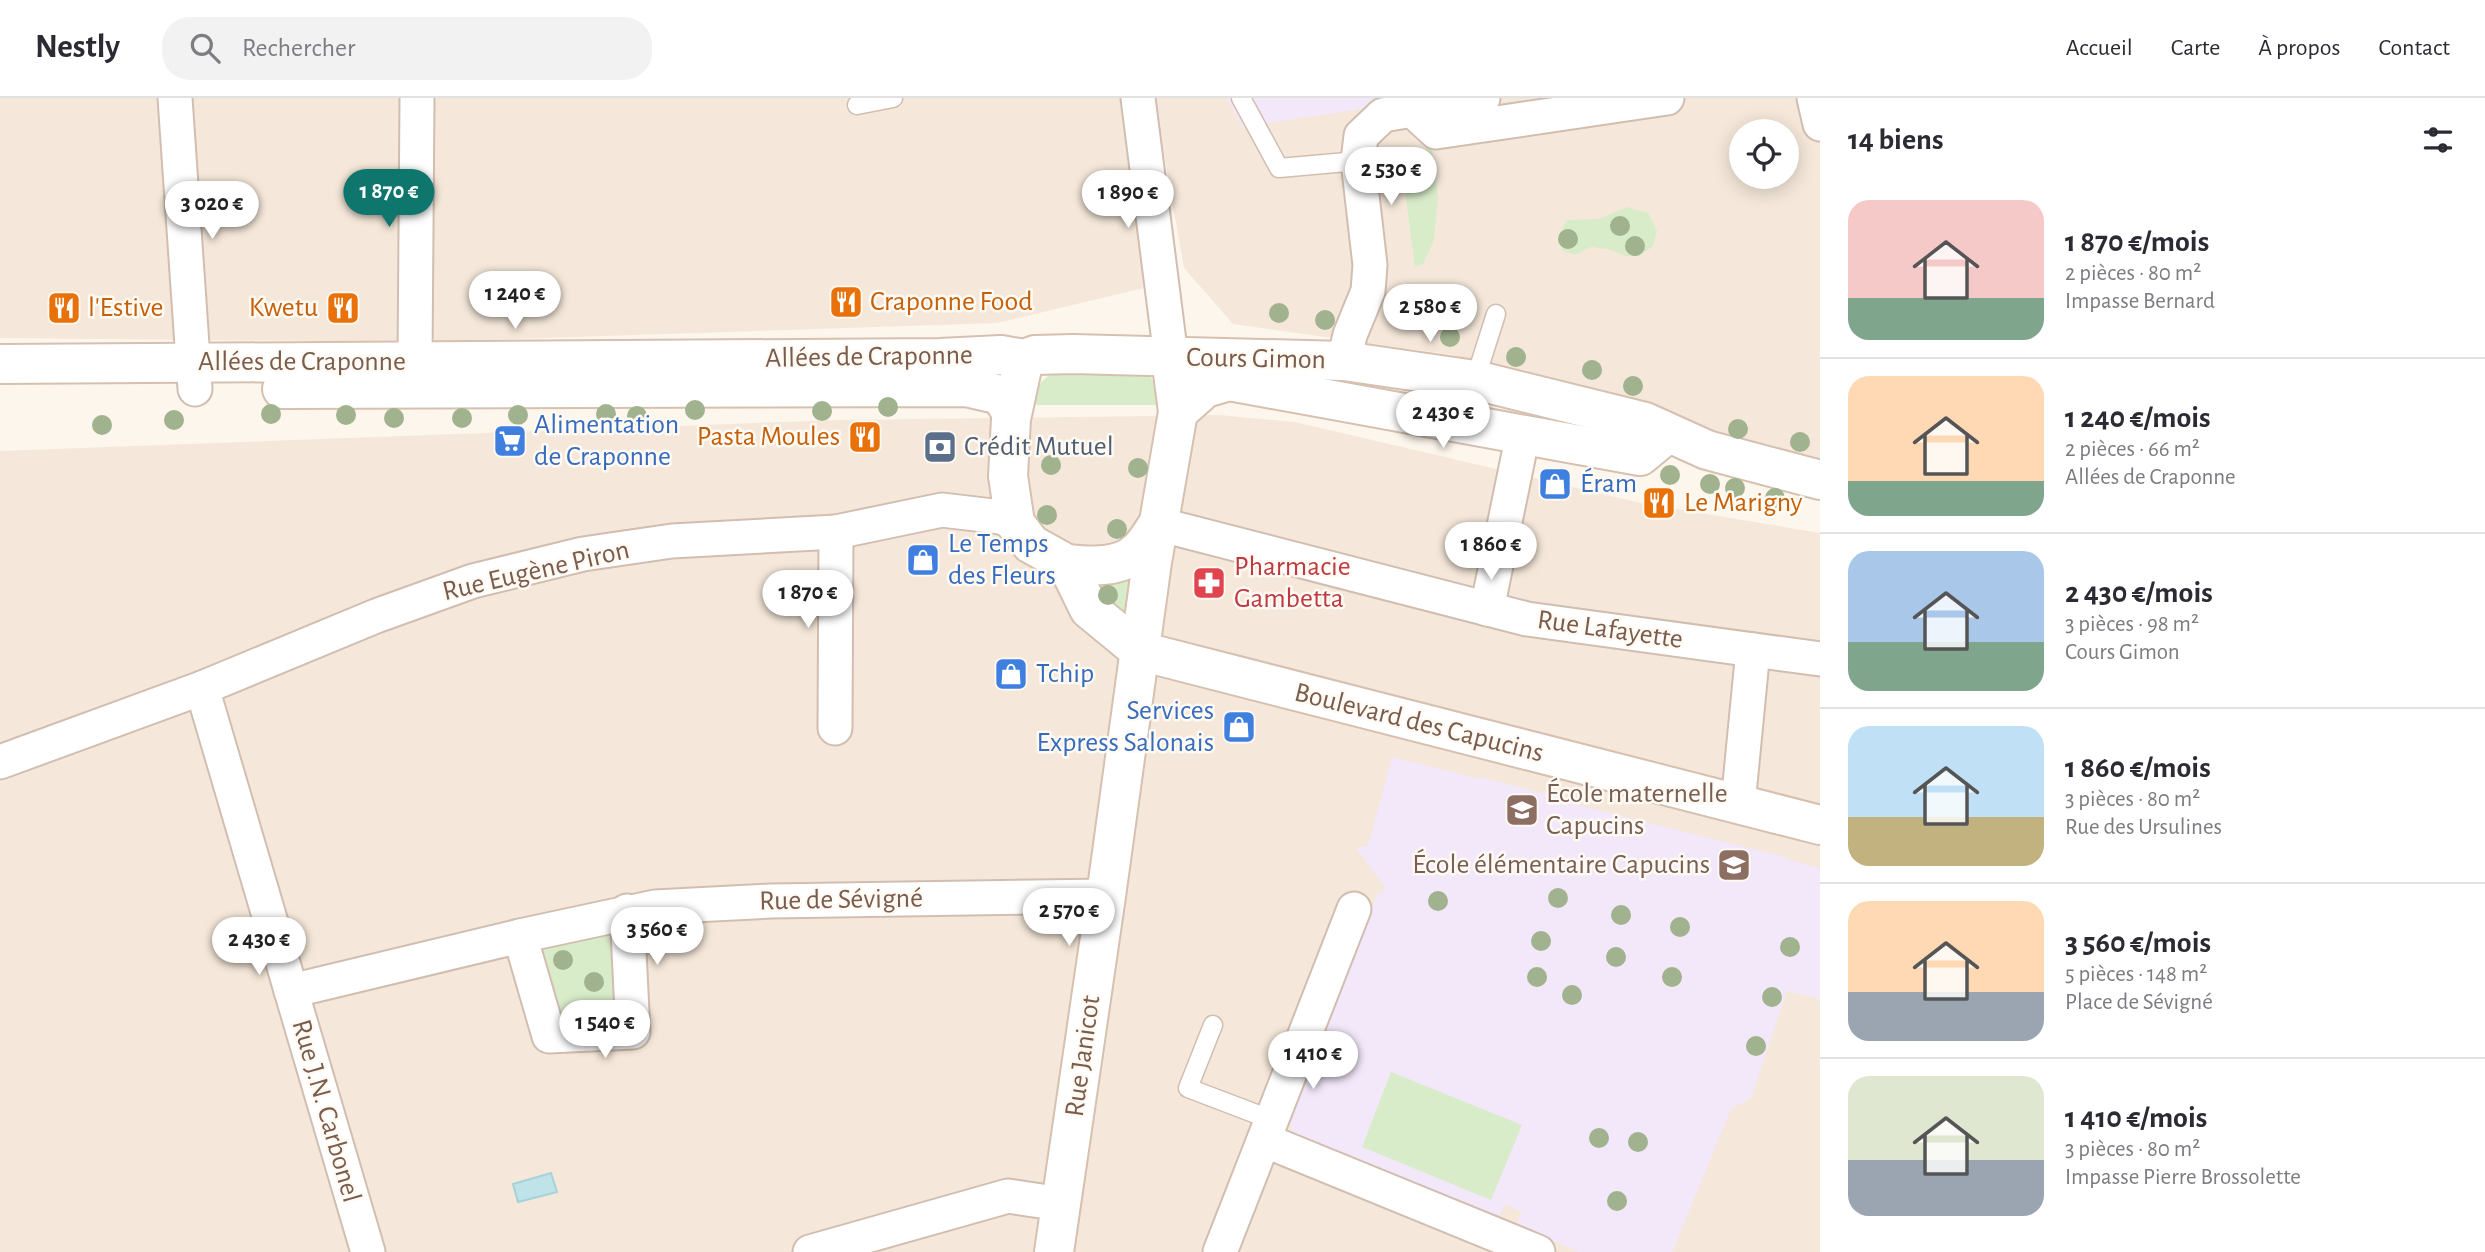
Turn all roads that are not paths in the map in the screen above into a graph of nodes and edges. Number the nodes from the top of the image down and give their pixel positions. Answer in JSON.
{"nodes":[{"id":1,"x":175,"y":98,"type":"edge"},
{"id":2,"x":417,"y":98,"type":"edge"},
{"id":3,"x":893,"y":98,"type":"edge"},
{"id":4,"x":1138,"y":98,"type":"edge"},
{"id":5,"x":1241,"y":98,"type":"edge"},
{"id":6,"x":1483,"y":98,"type":"edge"},
{"id":7,"x":1667,"y":98,"type":"edge"},
{"id":8,"x":1814,"y":98,"type":"edge"},
{"id":9,"x":857,"y":105,"type":"dead end"},
{"id":10,"x":1411,"y":109,"type":"junction"},
{"id":11,"x":1820,"y":124,"type":"edge"},
{"id":12,"x":1358,"y":160,"type":"junction"},
{"id":13,"x":1496,"y":314,"type":"dead end"},
{"id":14,"x":1171,"y":357,"type":"junction"},
{"id":15,"x":1024,"y":359,"type":"junction"},
{"id":16,"x":415,"y":361,"type":"junction"},
{"id":17,"x":1344,"y":361,"type":"junction"},
{"id":18,"x":0,"y":364,"type":"edge"},
{"id":19,"x":194,"y":376,"type":"junction"},
{"id":20,"x":1475,"y":380,"type":"junction"},
{"id":21,"x":0,"y":390,"type":"edge"},
{"id":22,"x":1011,"y":412,"type":"junction"},
{"id":23,"x":1178,"y":412,"type":"junction"},
{"id":24,"x":1668,"y":433,"type":"junction"},
{"id":25,"x":1523,"y":434,"type":"junction"},
{"id":26,"x":1820,"y":480,"type":"edge"},
{"id":27,"x":1015,"y":523,"type":"junction"},
{"id":28,"x":1158,"y":524,"type":"junction"},
{"id":29,"x":836,"y":532,"type":"junction"},
{"id":30,"x":1067,"y":564,"type":"junction"},
{"id":31,"x":1487,"y":608,"type":"junction"},
{"id":32,"x":1753,"y":650,"type":"junction"},
{"id":33,"x":1140,"y":651,"type":"junction"},
{"id":34,"x":1820,"y":659,"type":"edge"},
{"id":35,"x":202,"y":688,"type":"junction"},
{"id":36,"x":835,"y":728,"type":"dead end"},
{"id":37,"x":0,"y":762,"type":"edge"},
{"id":38,"x":1738,"y":804,"type":"junction"},
{"id":39,"x":1820,"y":825,"type":"edge"},
{"id":40,"x":1106,"y":896,"type":"junction"},
{"id":41,"x":1354,"y":909,"type":"dead end"},
{"id":42,"x":627,"y":911,"type":"junction"},
{"id":43,"x":520,"y":936,"type":"junction"},
{"id":44,"x":291,"y":991,"type":"junction"},
{"id":45,"x":1213,"y":1025,"type":"dead end"},
{"id":46,"x":1276,"y":1128,"type":"junction"},
{"id":47,"x":1060,"y":1204,"type":"junction"},
{"id":48,"x":368,"y":1252,"type":"edge"},
{"id":49,"x":810,"y":1252,"type":"edge"},
{"id":50,"x":1054,"y":1252,"type":"edge"},
{"id":51,"x":1220,"y":1252,"type":"edge"},
{"id":52,"x":1538,"y":1252,"type":"edge"}],
"edges":[{"from":1,"to":19,"type":"street"},
{"from":2,"to":16,"type":"street"},
{"from":3,"to":9,"type":"lane"},
{"from":4,"to":14,"type":"street"},
{"from":5,"to":12,"type":"lane"},
{"from":6,"to":10,"type":"street"},
{"from":7,"to":10,"type":"street"},
{"from":8,"to":11,"type":"street"},
{"from":10,"to":12,"type":"street"},
{"from":12,"to":17,"type":"street"},
{"from":13,"to":20,"type":"lane"},
{"from":14,"to":15,"type":"main road"},
{"from":14,"to":17,"type":"main road","name":"Cours Gimon"},
{"from":14,"to":23,"type":"main road"},
{"from":15,"to":16,"type":"main road","name":"Allées de Craponne"},
{"from":15,"to":22,"type":"main road"},
{"from":16,"to":19,"type":"main road","name":"Allées de Craponne"},
{"from":17,"to":20,"type":"main road","name":"Cours Gimon"},
{"from":18,"to":19,"type":"main road","name":"Allées de Craponne"},
{"from":19,"to":21,"type":"main road","name":"Allées de Craponne"},
{"from":19,"to":22,"type":"main road","name":"Allées de Craponne"},
{"from":20,"to":24,"type":"main road","name":"Cours Gimon"},
{"from":22,"to":27,"type":"main road"},
{"from":23,"to":25,"type":"main road","name":"Cours Gimon"},
{"from":23,"to":28,"type":"main road"},
{"from":24,"to":25,"type":"main road","name":"Cours Gimon"},
{"from":24,"to":26,"type":"main road","name":"Cours Gimon"},
{"from":25,"to":31,"type":"street"},
{"from":27,"to":29,"type":"street","name":"Rue Eugène Piron"},
{"from":27,"to":30,"type":"main road"},
{"from":28,"to":30,"type":"main road"},
{"from":28,"to":31,"type":"street","name":"Rue Lafayette"},
{"from":28,"to":33,"type":"main road","name":"Rue Janicot"},
{"from":29,"to":35,"type":"street","name":"Rue Eugène Piron"},
{"from":29,"to":36,"type":"street"},
{"from":30,"to":33,"type":"main road"},
{"from":31,"to":32,"type":"street","name":"Rue Lafayette"},
{"from":32,"to":34,"type":"street","name":"Rue Lafayette"},
{"from":32,"to":38,"type":"street"},
{"from":33,"to":38,"type":"main road","name":"Boulevard des Capucins"},
{"from":33,"to":40,"type":"main road","name":"Rue Janicot"},
{"from":35,"to":37,"type":"street","name":"Rue Eugène Piron"},
{"from":35,"to":44,"type":"street","name":"Rue J.N. Carbonel"},
{"from":38,"to":39,"type":"main road","name":"Boulevard des Capucins"},
{"from":40,"to":42,"type":"street","name":"Rue de Sévigné"},
{"from":40,"to":47,"type":"main road","name":"Rue Janicot"},
{"from":41,"to":46,"type":"street"},
{"from":42,"to":43,"type":"street","name":"Rue de Sévigné"},
{"from":42,"to":43,"type":"street"},
{"from":43,"to":44,"type":"street","name":"Rue de Sévigné"},
{"from":44,"to":48,"type":"street","name":"Rue J.N. Carbonel"},
{"from":45,"to":46,"type":"lane"},
{"from":46,"to":51,"type":"street"},
{"from":46,"to":52,"type":"street"},
{"from":47,"to":49,"type":"street"},
{"from":47,"to":50,"type":"main road","name":"Rue Janicot"}]}
